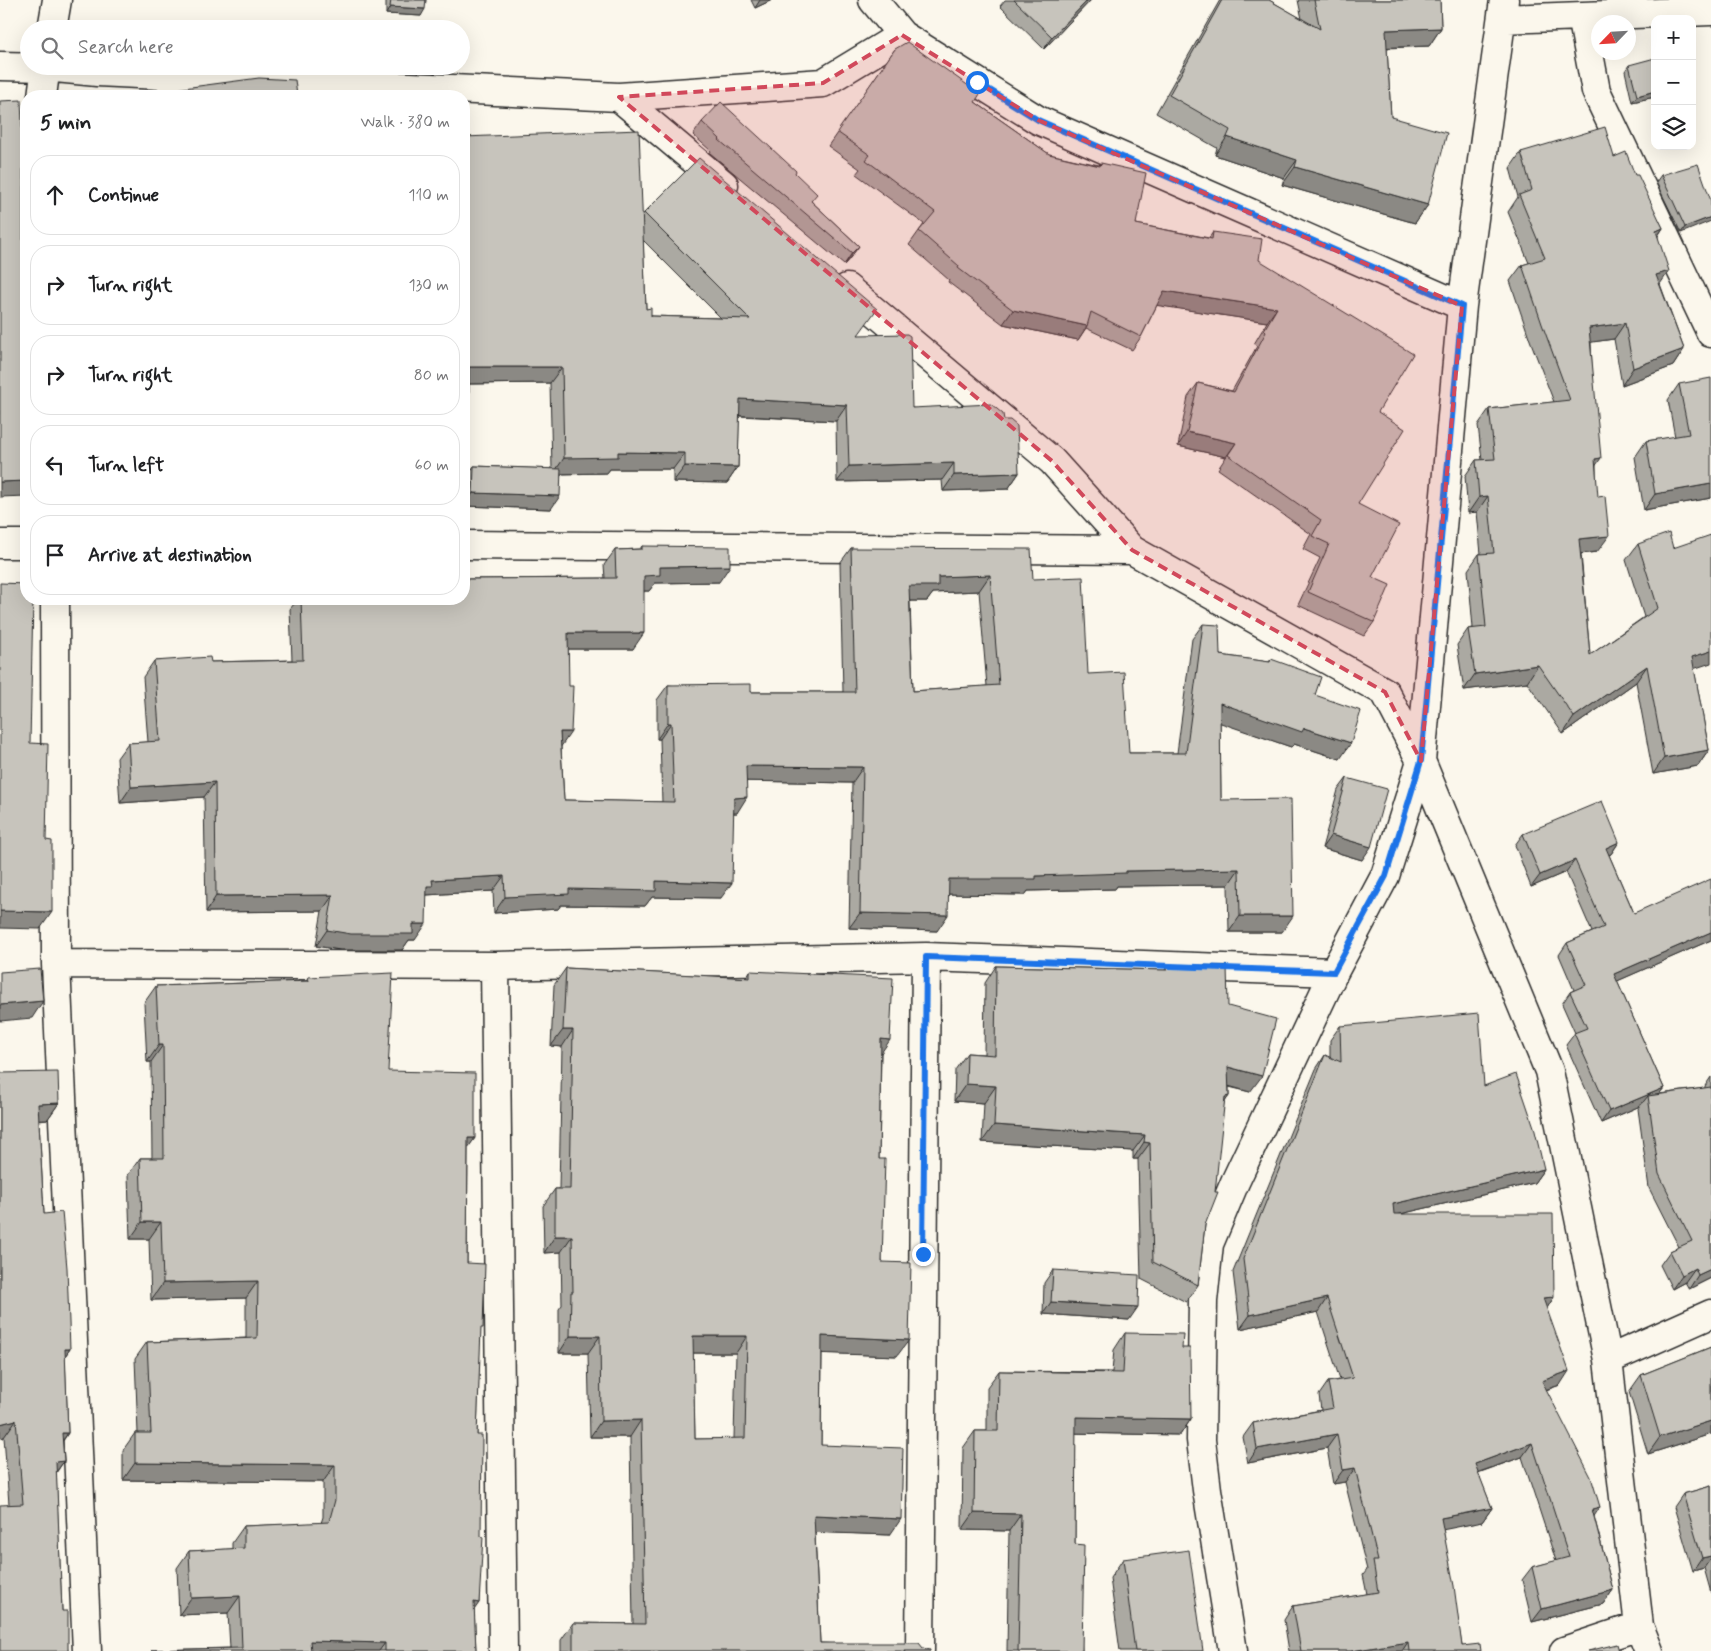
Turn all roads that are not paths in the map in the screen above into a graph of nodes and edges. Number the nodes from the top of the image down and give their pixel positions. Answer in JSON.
{"nodes":[{"id":1,"x":57,"y":0,"type":"edge"},
{"id":2,"x":873,"y":0,"type":"edge"},
{"id":3,"x":1503,"y":10,"type":"edge"},
{"id":4,"x":1711,"y":11,"type":"edge"},
{"id":5,"x":1582,"y":16,"type":"junction"},
{"id":6,"x":54,"y":20,"type":"edge"},
{"id":7,"x":902,"y":35,"type":"junction"},
{"id":8,"x":0,"y":66,"type":"edge"},
{"id":9,"x":20,"y":66,"type":"edge"},
{"id":10,"x":45,"y":75,"type":"edge"},
{"id":11,"x":160,"y":75,"type":"edge"},
{"id":12,"x":43,"y":90,"type":"edge"},
{"id":13,"x":619,"y":97,"type":"junction"},
{"id":14,"x":742,"y":200,"type":"edge"},
{"id":15,"x":825,"y":270,"type":"edge"},
{"id":16,"x":1462,"y":306,"type":"junction"},
{"id":17,"x":1711,"y":334,"type":"edge"},
{"id":18,"x":0,"y":544,"type":"edge"},
{"id":19,"x":20,"y":544,"type":"edge"},
{"id":20,"x":470,"y":545,"type":"edge"},
{"id":21,"x":1132,"y":550,"type":"junction"},
{"id":22,"x":55,"y":605,"type":"edge"},
{"id":23,"x":1421,"y":761,"type":"junction"},
{"id":24,"x":926,"y":957,"type":"junction"},
{"id":25,"x":56,"y":964,"type":"junction"},
{"id":26,"x":495,"y":966,"type":"junction"},
{"id":27,"x":1334,"y":972,"type":"junction"},
{"id":28,"x":1711,"y":1314,"type":"edge"},
{"id":29,"x":1608,"y":1360,"type":"junction"},
{"id":30,"x":1644,"y":1639,"type":"edge"},
{"id":31,"x":87,"y":1651,"type":"edge"},
{"id":32,"x":503,"y":1651,"type":"edge"},
{"id":33,"x":920,"y":1651,"type":"edge"},
{"id":34,"x":1233,"y":1651,"type":"edge"},
{"id":35,"x":1564,"y":1651,"type":"edge"}],
"edges":[{"from":1,"to":6,"type":"street"},
{"from":2,"to":7,"type":"street"},
{"from":3,"to":5,"type":"street"},
{"from":3,"to":16,"type":"street"},
{"from":4,"to":5,"type":"street"},
{"from":5,"to":17,"type":"street"},
{"from":7,"to":13,"type":"street"},
{"from":7,"to":16,"type":"street"},
{"from":8,"to":9,"type":"street"},
{"from":10,"to":12,"type":"street"},
{"from":11,"to":13,"type":"street"},
{"from":13,"to":14,"type":"street"},
{"from":15,"to":21,"type":"street"},
{"from":16,"to":23,"type":"street"},
{"from":18,"to":19,"type":"street"},
{"from":20,"to":21,"type":"street"},
{"from":21,"to":23,"type":"street"},
{"from":22,"to":25,"type":"street"},
{"from":23,"to":27,"type":"street"},
{"from":23,"to":29,"type":"street"},
{"from":24,"to":26,"type":"street"},
{"from":24,"to":27,"type":"street"},
{"from":24,"to":33,"type":"street"},
{"from":25,"to":26,"type":"street"},
{"from":25,"to":31,"type":"street"},
{"from":26,"to":32,"type":"street"},
{"from":27,"to":34,"type":"street"},
{"from":28,"to":29,"type":"street"},
{"from":29,"to":30,"type":"street"},
{"from":30,"to":35,"type":"street"}]}
